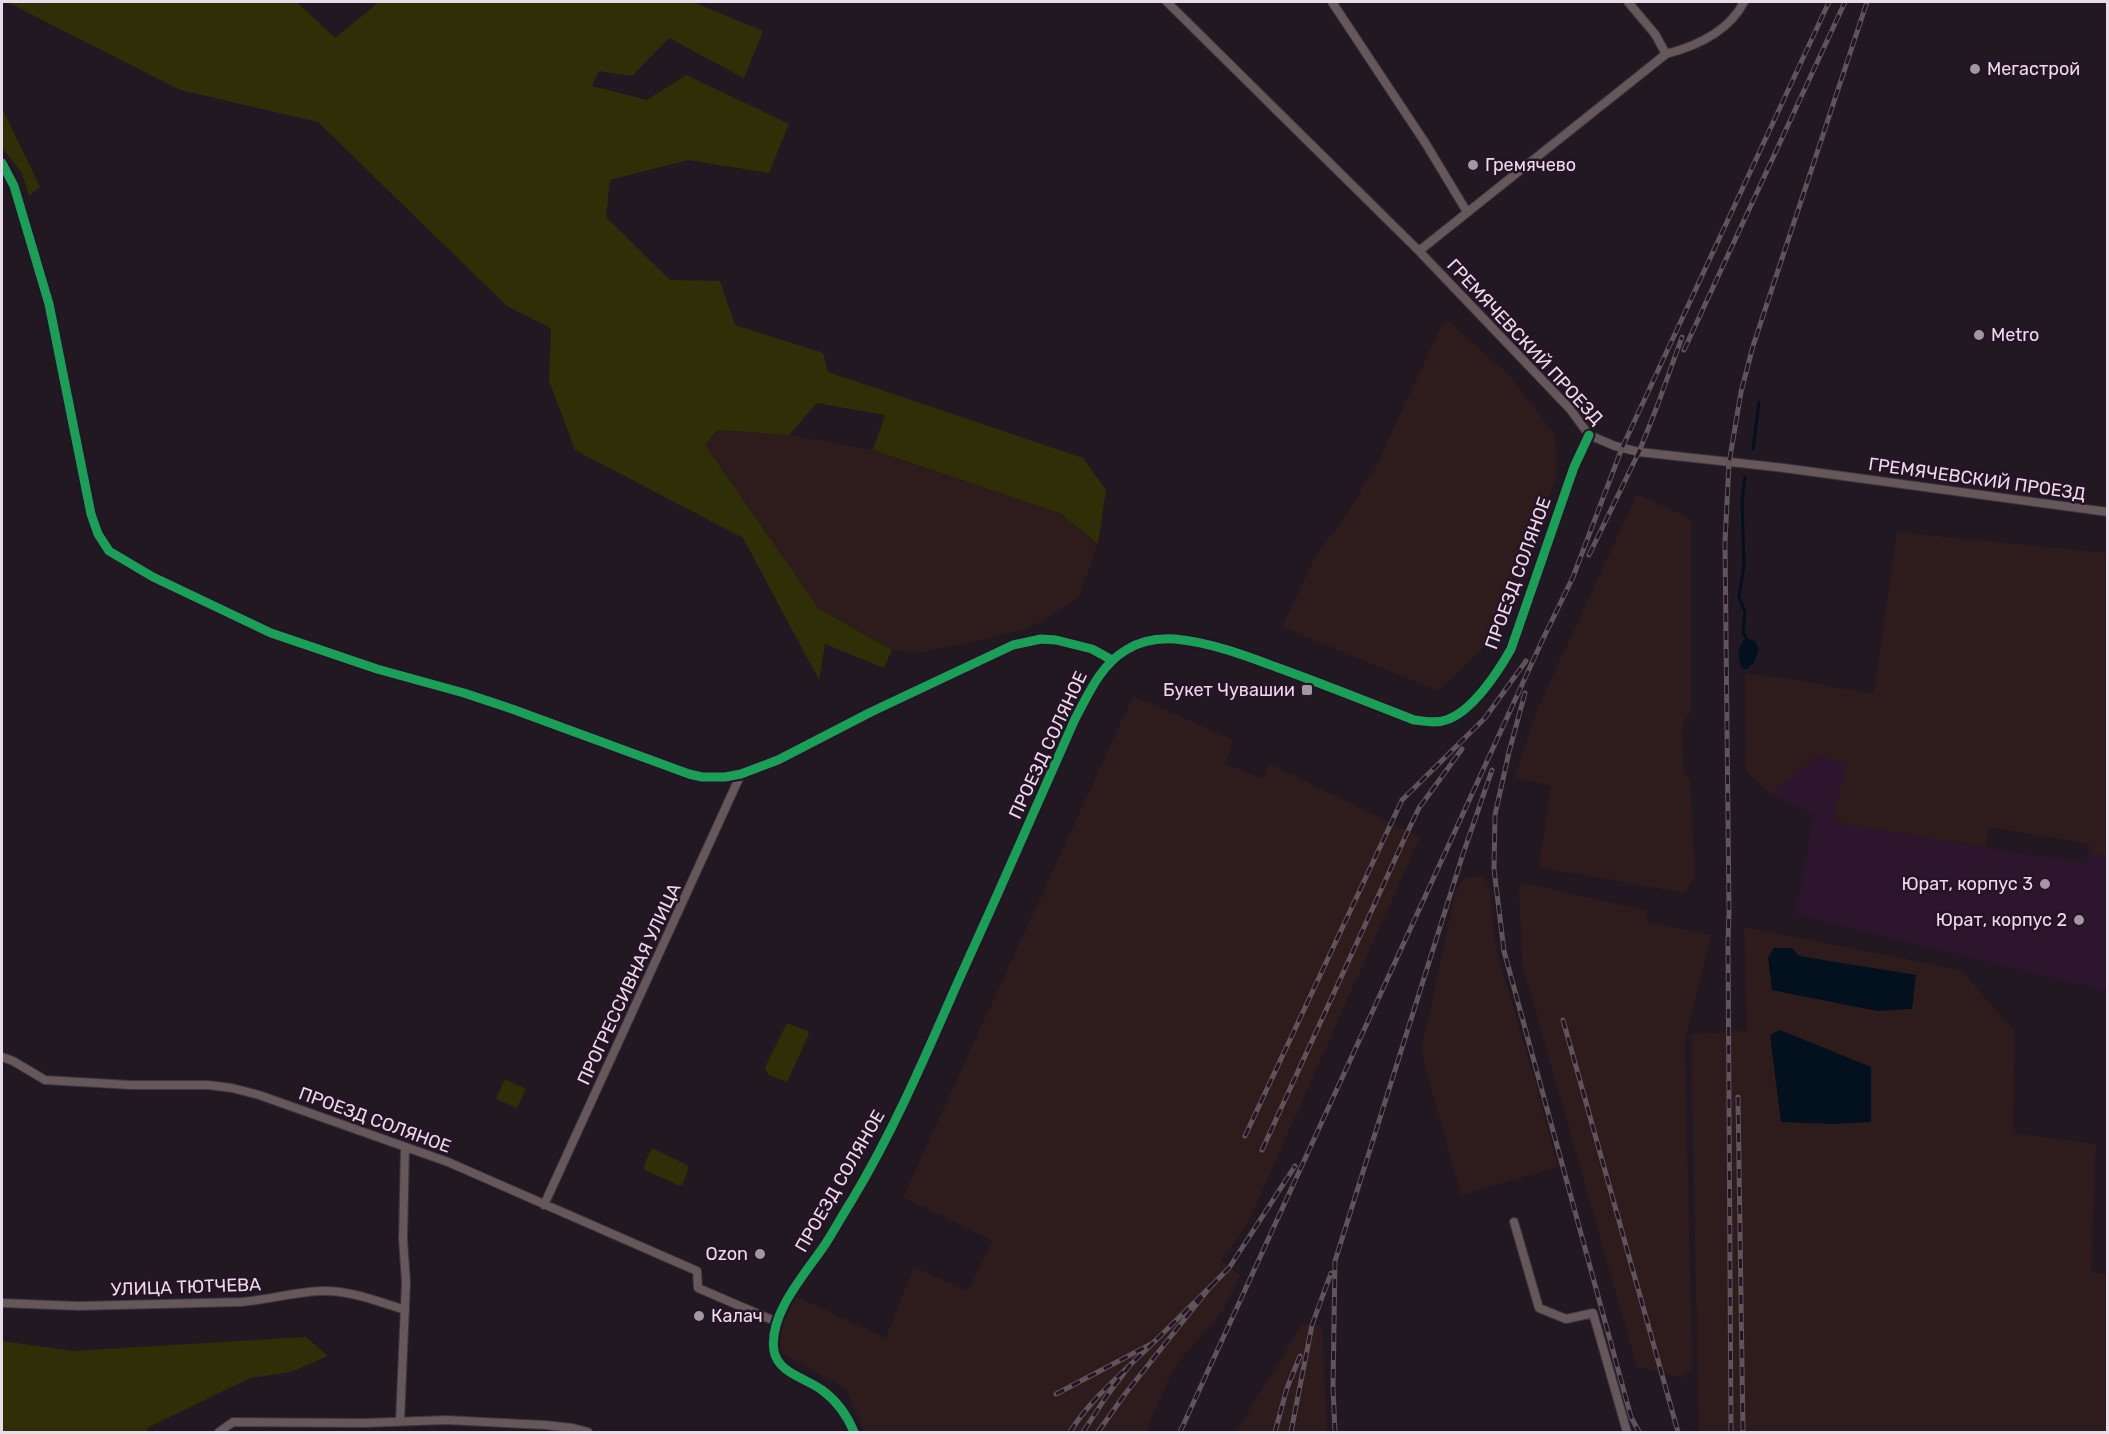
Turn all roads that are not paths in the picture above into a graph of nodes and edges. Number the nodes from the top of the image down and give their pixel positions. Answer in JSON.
{"nodes":[{"id":1,"x":1167,"y":2,"type":"edge"},
{"id":2,"x":1332,"y":2,"type":"edge"},
{"id":3,"x":1628,"y":2,"type":"edge"},
{"id":4,"x":1744,"y":2,"type":"edge"},
{"id":5,"x":1666,"y":54,"type":"junction"},
{"id":6,"x":2,"y":163,"type":"edge"},
{"id":7,"x":1467,"y":212,"type":"junction"},
{"id":8,"x":1419,"y":251,"type":"junction"},
{"id":9,"x":1589,"y":435,"type":"junction"},
{"id":10,"x":2108,"y":512,"type":"edge"},
{"id":11,"x":1112,"y":660,"type":"junction"},
{"id":12,"x":741,"y":774,"type":"junction"},
{"id":13,"x":2,"y":1057,"type":"edge"},
{"id":14,"x":405,"y":1147,"type":"junction"},
{"id":15,"x":544,"y":1205,"type":"junction"},
{"id":16,"x":1514,"y":1222,"type":"dead end"},
{"id":17,"x":2,"y":1304,"type":"edge"},
{"id":18,"x":405,"y":1310,"type":"junction"},
{"id":19,"x":777,"y":1322,"type":"junction"},
{"id":20,"x":400,"y":1421,"type":"junction"},
{"id":21,"x":219,"y":1432,"type":"edge"},
{"id":22,"x":588,"y":1432,"type":"edge"},
{"id":23,"x":854,"y":1432,"type":"edge"},
{"id":24,"x":1627,"y":1432,"type":"edge"}],
"edges":[{"from":1,"to":8,"type":"street","name":"ГРЕМЯЧЕВСКИЙ ПРОЕЗД"},
{"from":2,"to":7,"type":"street"},
{"from":3,"to":5,"type":"street"},
{"from":4,"to":5,"type":"street"},
{"from":5,"to":7,"type":"street"},
{"from":6,"to":12,"type":"street"},
{"from":7,"to":8,"type":"street"},
{"from":8,"to":9,"type":"street","name":"ГРЕМЯЧЕВСКИЙ ПРОЕЗД"},
{"from":9,"to":10,"type":"street","name":"ГРЕМЯЧЕВСКИЙ ПРОЕЗД"},
{"from":9,"to":11,"type":"street","name":"ПРОЕЗД СОЛЯНОЕ"},
{"from":11,"to":12,"type":"street"},
{"from":11,"to":19,"type":"street","name":"ПРОЕЗД СОЛЯНОЕ"},
{"from":12,"to":15,"type":"street","name":"ПРОГРЕССИВНАЯ УЛИЦА"},
{"from":13,"to":14,"type":"street","name":"ПРОЕЗД СОЛЯНОЕ"},
{"from":14,"to":15,"type":"street","name":"ПРОЕЗД СОЛЯНОЕ"},
{"from":14,"to":18,"type":"street"},
{"from":15,"to":19,"type":"street","name":"ПРОЕЗД СОЛЯНОЕ"},
{"from":16,"to":24,"type":"street"},
{"from":17,"to":18,"type":"street","name":"УЛИЦА ТЮТЧЕВА"},
{"from":18,"to":20,"type":"street"},
{"from":19,"to":23,"type":"street"},
{"from":20,"to":21,"type":"street"},
{"from":20,"to":22,"type":"street"}]}
